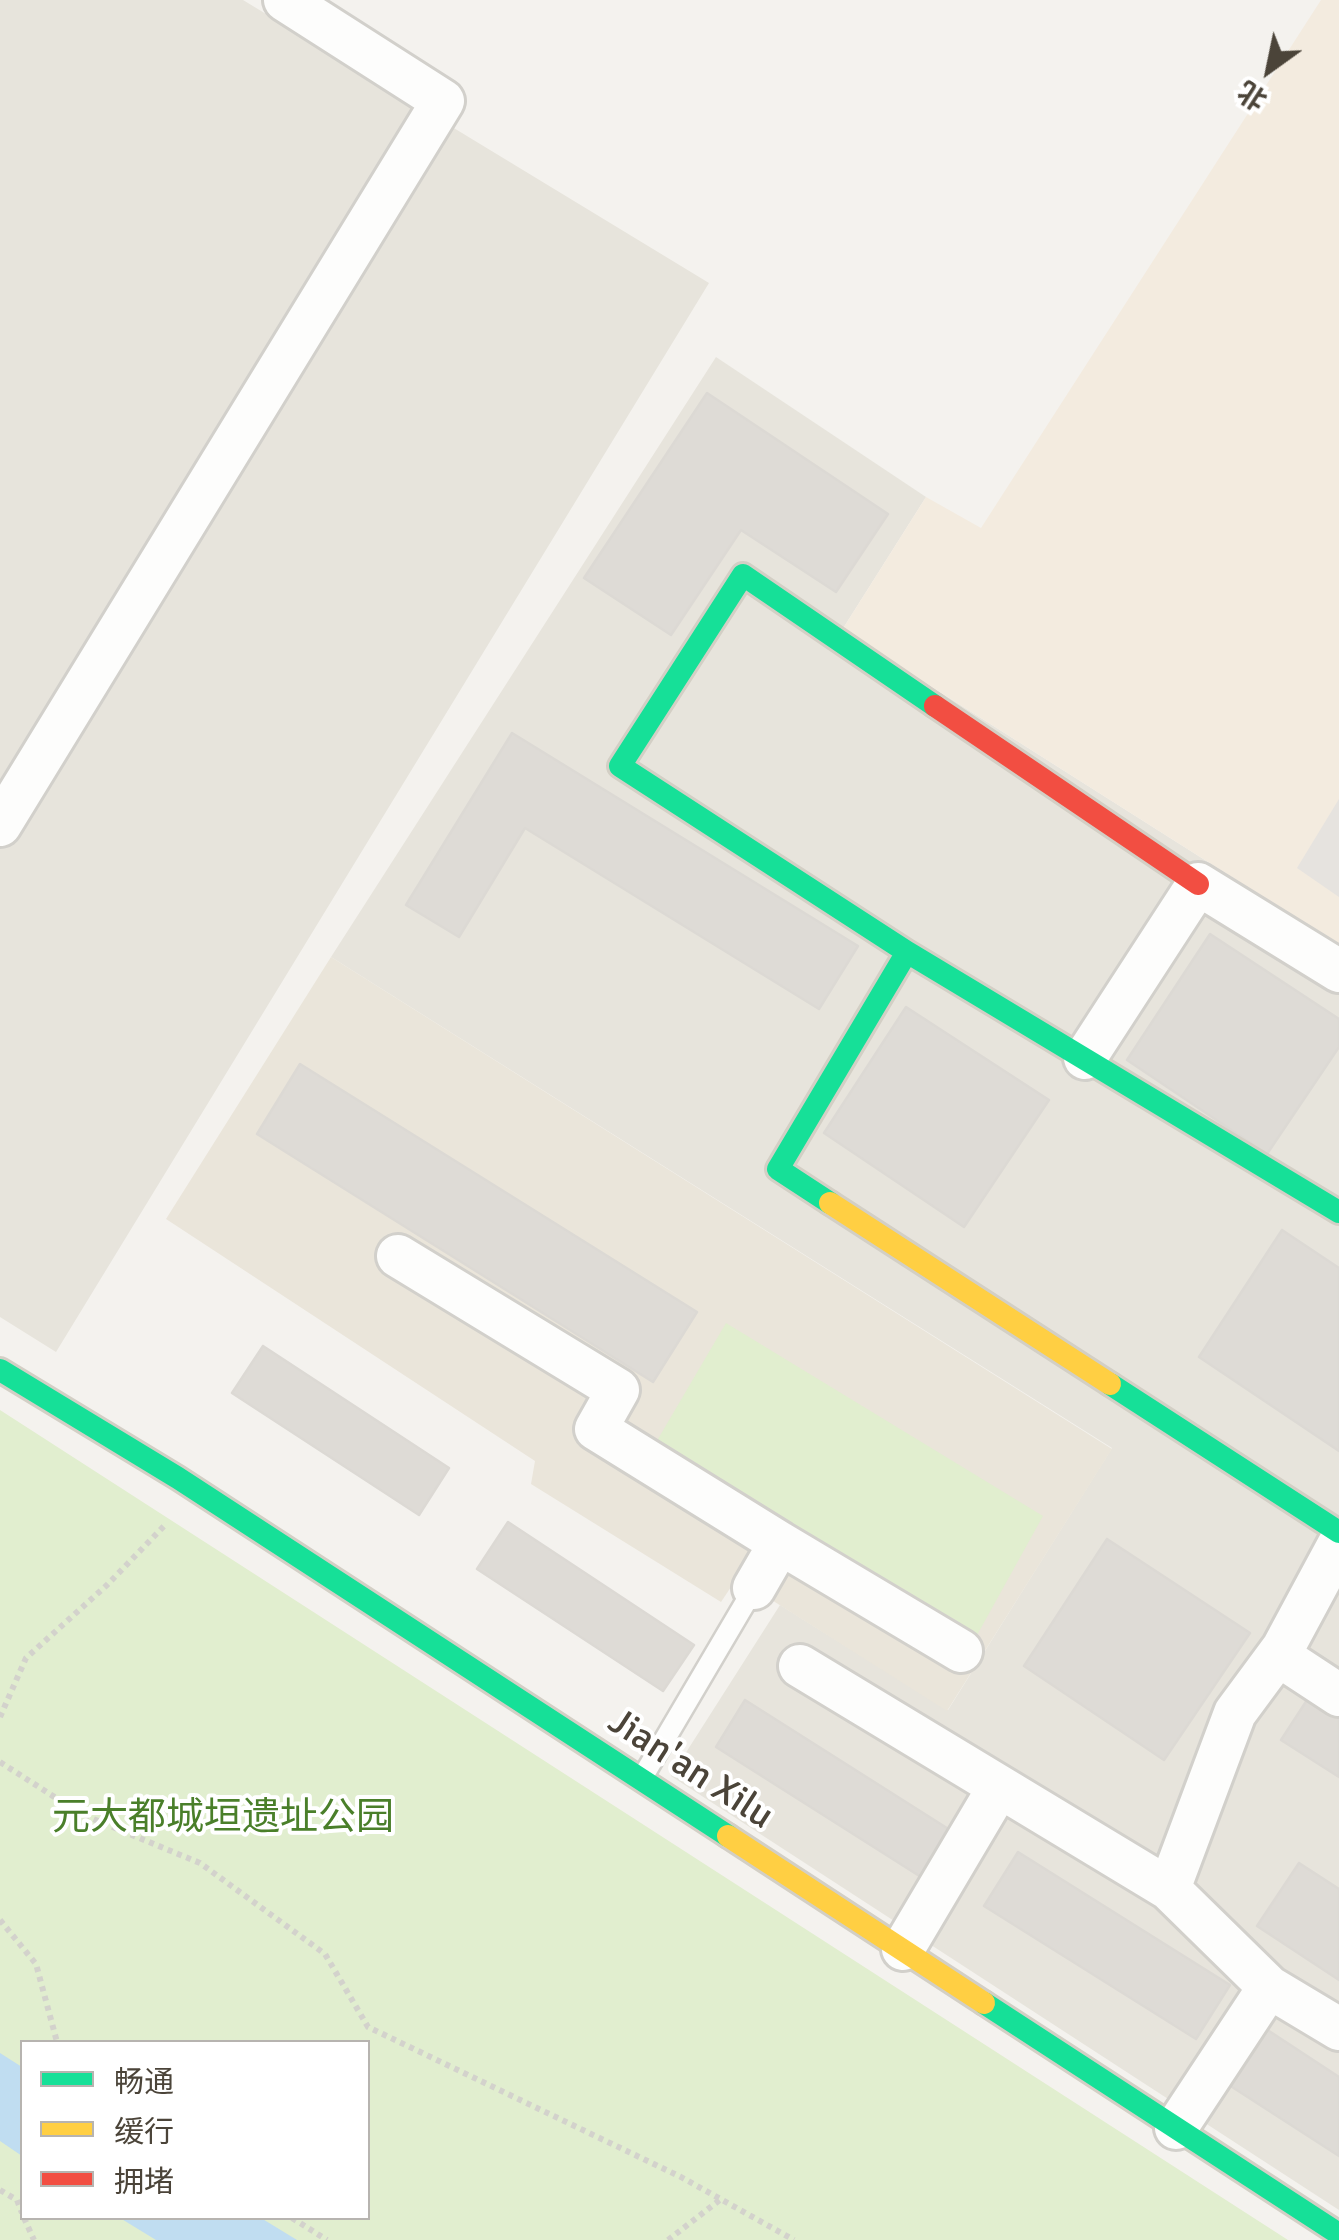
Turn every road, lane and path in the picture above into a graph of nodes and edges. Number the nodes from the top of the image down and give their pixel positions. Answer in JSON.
{"nodes":[{"id":1,"x":285,"y":0,"type":"edge"},
{"id":2,"x":0,"y":825,"type":"edge"},
{"id":3,"x":1198,"y":884,"type":"junction"},
{"id":4,"x":908,"y":952,"type":"junction"},
{"id":5,"x":1339,"y":971,"type":"edge"},
{"id":6,"x":1085,"y":1058,"type":"junction"},
{"id":7,"x":1339,"y":1212,"type":"edge"},
{"id":8,"x":398,"y":1256,"type":"dead end"},
{"id":9,"x":0,"y":1370,"type":"edge"},
{"id":10,"x":198,"y":1491,"type":"junction"},
{"id":11,"x":1339,"y":1532,"type":"edge"},
{"id":12,"x":780,"y":1543,"type":"junction"},
{"id":13,"x":1333,"y":1567,"type":"edge"},
{"id":14,"x":754,"y":1588,"type":"joint"},
{"id":15,"x":962,"y":1651,"type":"dead end"},
{"id":16,"x":1278,"y":1656,"type":"junction"},
{"id":17,"x":800,"y":1666,"type":"dead end"},
{"id":18,"x":1339,"y":1695,"type":"edge"},
{"id":19,"x":0,"y":1717,"type":"edge"},
{"id":20,"x":0,"y":1762,"type":"edge"},
{"id":21,"x":641,"y":1779,"type":"junction"},
{"id":22,"x":999,"y":1786,"type":"junction"},
{"id":23,"x":1169,"y":1888,"type":"junction"},
{"id":24,"x":0,"y":1920,"type":"edge"},
{"id":25,"x":903,"y":1950,"type":"junction"},
{"id":26,"x":1269,"y":1987,"type":"junction"},
{"id":27,"x":1339,"y":2029,"type":"edge"},
{"id":28,"x":56,"y":2040,"type":"edge"},
{"id":29,"x":1176,"y":2128,"type":"junction"},
{"id":30,"x":0,"y":2190,"type":"edge"},
{"id":31,"x":720,"y":2199,"type":"junction"},
{"id":32,"x":20,"y":2208,"type":"edge"},
{"id":33,"x":295,"y":2220,"type":"edge"},
{"id":34,"x":1339,"y":2234,"type":"edge"},
{"id":35,"x":327,"y":2240,"type":"edge"},
{"id":36,"x":668,"y":2240,"type":"edge"},
{"id":37,"x":794,"y":2240,"type":"edge"}],
"edges":[{"from":1,"to":2,"type":"street"},
{"from":3,"to":4,"type":"street"},
{"from":3,"to":5,"type":"street"},
{"from":3,"to":6,"type":"street"},
{"from":4,"to":6,"type":"street"},
{"from":4,"to":11,"type":"street"},
{"from":6,"to":7,"type":"street"},
{"from":8,"to":12,"type":"street"},
{"from":9,"to":10,"type":"street","name":"Jian'an Xilu"},
{"from":10,"to":19,"type":"path"},
{"from":10,"to":21,"type":"street","name":"Jian'an Xilu"},
{"from":12,"to":14,"type":"street"},
{"from":12,"to":15,"type":"street"},
{"from":13,"to":16,"type":"street"},
{"from":14,"to":21,"type":"lane"},
{"from":16,"to":18,"type":"street"},
{"from":16,"to":23,"type":"street"},
{"from":17,"to":22,"type":"street"},
{"from":20,"to":31,"type":"path"},
{"from":21,"to":25,"type":"street","name":"Jian'an Xilu"},
{"from":22,"to":23,"type":"street"},
{"from":22,"to":25,"type":"street"},
{"from":23,"to":26,"type":"street"},
{"from":24,"to":28,"type":"path"},
{"from":25,"to":29,"type":"street","name":"Jian'an Xilu"},
{"from":26,"to":27,"type":"street"},
{"from":26,"to":29,"type":"street"},
{"from":29,"to":34,"type":"street","name":"Jian'an Xilu"},
{"from":30,"to":32,"type":"path"},
{"from":31,"to":36,"type":"path"},
{"from":31,"to":37,"type":"path"},
{"from":33,"to":35,"type":"path"}]}
